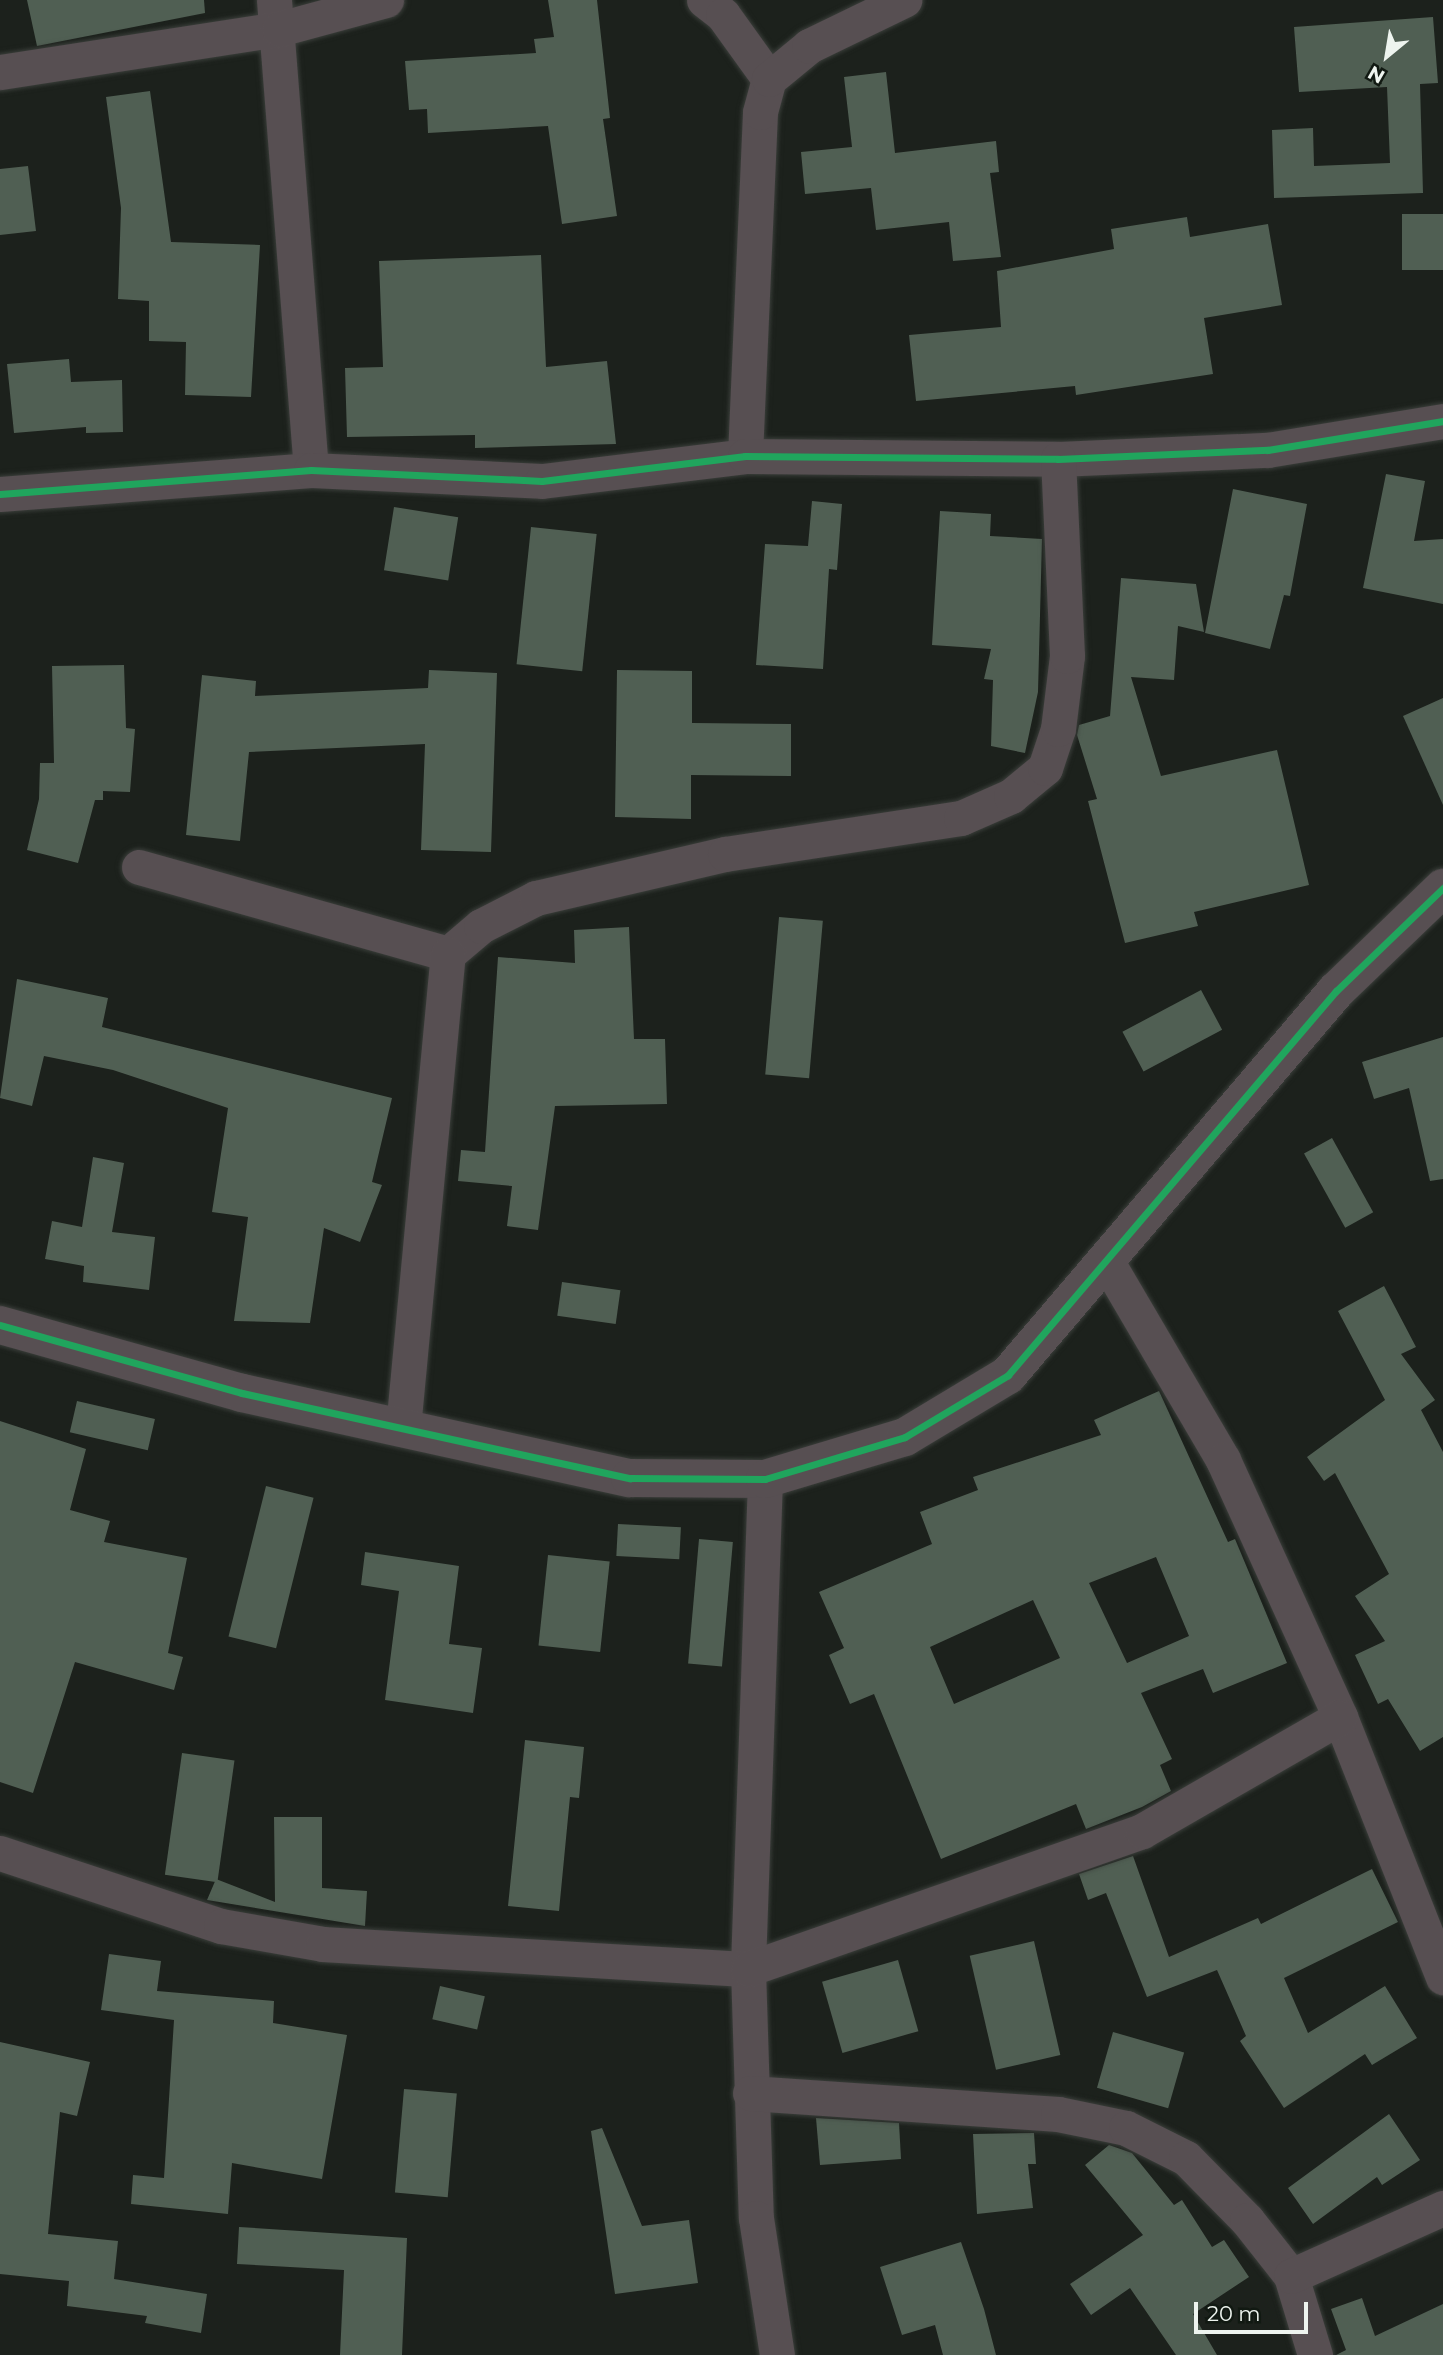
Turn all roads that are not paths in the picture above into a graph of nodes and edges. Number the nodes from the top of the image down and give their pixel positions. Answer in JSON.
{"nodes":[{"id":1,"x":386,"y":0,"type":"edge"},
{"id":2,"x":705,"y":0,"type":"edge"},
{"id":3,"x":904,"y":0,"type":"edge"},
{"id":4,"x":276,"y":14,"type":"edge"},
{"id":5,"x":0,"y":72,"type":"edge"},
{"id":6,"x":769,"y":79,"type":"junction"},
{"id":7,"x":1443,"y":421,"type":"edge"},
{"id":8,"x":745,"y":456,"type":"junction"},
{"id":9,"x":1058,"y":459,"type":"junction"},
{"id":10,"x":312,"y":470,"type":"junction"},
{"id":11,"x":0,"y":494,"type":"edge"},
{"id":12,"x":139,"y":867,"type":"dead end"},
{"id":13,"x":1443,"y":888,"type":"edge"},
{"id":14,"x":448,"y":954,"type":"junction"},
{"id":15,"x":1107,"y":1262,"type":"junction"},
{"id":16,"x":0,"y":1325,"type":"edge"},
{"id":17,"x":403,"y":1428,"type":"junction"},
{"id":18,"x":765,"y":1479,"type":"junction"},
{"id":19,"x":1340,"y":1717,"type":"junction"},
{"id":20,"x":0,"y":1853,"type":"edge"},
{"id":21,"x":748,"y":1969,"type":"junction"},
{"id":22,"x":1443,"y":1977,"type":"edge"},
{"id":23,"x":750,"y":2093,"type":"junction"},
{"id":24,"x":1443,"y":2208,"type":"edge"},
{"id":25,"x":1291,"y":2276,"type":"junction"},
{"id":26,"x":777,"y":2355,"type":"edge"},
{"id":27,"x":1315,"y":2355,"type":"edge"}],
"edges":[{"from":1,"to":4,"type":"street"},
{"from":2,"to":6,"type":"street"},
{"from":3,"to":6,"type":"street"},
{"from":4,"to":5,"type":"street"},
{"from":4,"to":10,"type":"street"},
{"from":6,"to":8,"type":"street"},
{"from":7,"to":9,"type":"street"},
{"from":8,"to":9,"type":"street"},
{"from":8,"to":10,"type":"street"},
{"from":9,"to":14,"type":"street"},
{"from":10,"to":11,"type":"street"},
{"from":12,"to":14,"type":"street"},
{"from":13,"to":15,"type":"street"},
{"from":14,"to":17,"type":"street"},
{"from":15,"to":18,"type":"street"},
{"from":15,"to":19,"type":"street"},
{"from":16,"to":17,"type":"street"},
{"from":17,"to":18,"type":"street"},
{"from":18,"to":21,"type":"street"},
{"from":19,"to":21,"type":"street"},
{"from":19,"to":22,"type":"street"},
{"from":20,"to":21,"type":"street"},
{"from":21,"to":23,"type":"street"},
{"from":23,"to":25,"type":"street"},
{"from":23,"to":26,"type":"street"},
{"from":24,"to":25,"type":"street"},
{"from":25,"to":27,"type":"street"}]}
